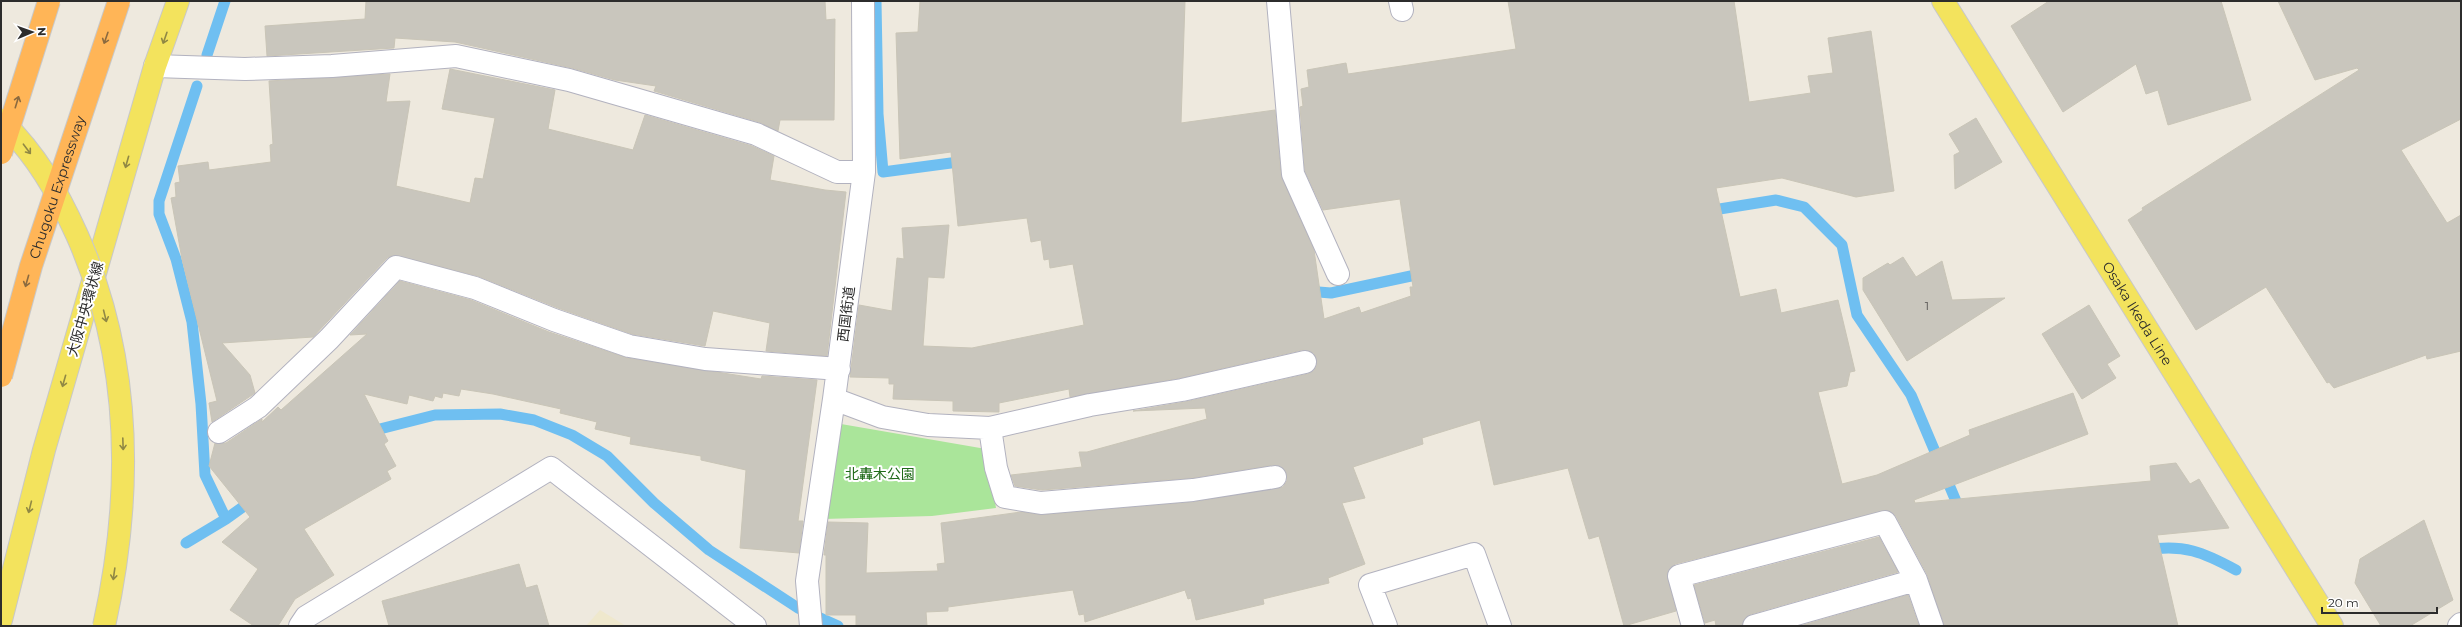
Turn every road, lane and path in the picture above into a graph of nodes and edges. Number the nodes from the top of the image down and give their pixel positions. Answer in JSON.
{"nodes":[{"id":1,"x":49,"y":1,"type":"edge"},
{"id":2,"x":119,"y":1,"type":"edge"},
{"id":3,"x":178,"y":1,"type":"edge"},
{"id":4,"x":863,"y":1,"type":"edge"},
{"id":5,"x":1278,"y":1,"type":"edge"},
{"id":6,"x":1943,"y":1,"type":"edge"},
{"id":7,"x":155,"y":66,"type":"junction"},
{"id":8,"x":1,"y":120,"type":"edge"},
{"id":9,"x":1,"y":153,"type":"edge"},
{"id":10,"x":864,"y":172,"type":"junction"},
{"id":11,"x":1338,"y":274,"type":"dead end"},
{"id":12,"x":1305,"y":362,"type":"dead end"},
{"id":13,"x":838,"y":369,"type":"junction"},
{"id":14,"x":1,"y":376,"type":"edge"},
{"id":15,"x":834,"y":399,"type":"junction"},
{"id":16,"x":990,"y":428,"type":"junction"},
{"id":17,"x":219,"y":432,"type":"dead end"},
{"id":18,"x":1275,"y":477,"type":"dead end"},
{"id":19,"x":1916,"y":580,"type":"junction"},
{"id":20,"x":1,"y":620,"type":"edge"},
{"id":21,"x":104,"y":626,"type":"edge"},
{"id":22,"x":300,"y":626,"type":"edge"},
{"id":23,"x":755,"y":626,"type":"edge"},
{"id":24,"x":811,"y":626,"type":"edge"},
{"id":25,"x":1386,"y":626,"type":"edge"},
{"id":26,"x":1500,"y":626,"type":"edge"},
{"id":27,"x":1693,"y":626,"type":"edge"},
{"id":28,"x":1754,"y":626,"type":"edge"},
{"id":29,"x":1932,"y":626,"type":"edge"},
{"id":30,"x":2332,"y":626,"type":"edge"}],
"edges":[{"from":9,"to":1,"type":"highway","one_way":true,"bridge":true},
{"from":2,"to":14,"type":"highway","name":"Chugoku Expressway","one_way":true,"bridge":true},
{"from":3,"to":7,"type":"main road","name":"大阪中央環状線","one_way":true},
{"from":4,"to":10,"type":"street","name":"西国街道"},
{"from":5,"to":11,"type":"street"},
{"from":6,"to":30,"type":"main road","name":"Osaka Ikeda Line"},
{"from":7,"to":10,"type":"street"},
{"from":7,"to":20,"type":"main road","name":"大阪中央環状線","one_way":true},
{"from":8,"to":21,"type":"main road","one_way":true,"bridge":true},
{"from":10,"to":13,"type":"street","name":"西国街道"},
{"from":12,"to":16,"type":"street"},
{"from":13,"to":15,"type":"street","name":"西国街道"},
{"from":13,"to":17,"type":"street"},
{"from":15,"to":16,"type":"street"},
{"from":15,"to":24,"type":"street","name":"西国街道"},
{"from":16,"to":18,"type":"street"},
{"from":19,"to":27,"type":"street"},
{"from":19,"to":28,"type":"street"},
{"from":19,"to":29,"type":"street"},
{"from":22,"to":23,"type":"street"},
{"from":25,"to":26,"type":"street"}]}
